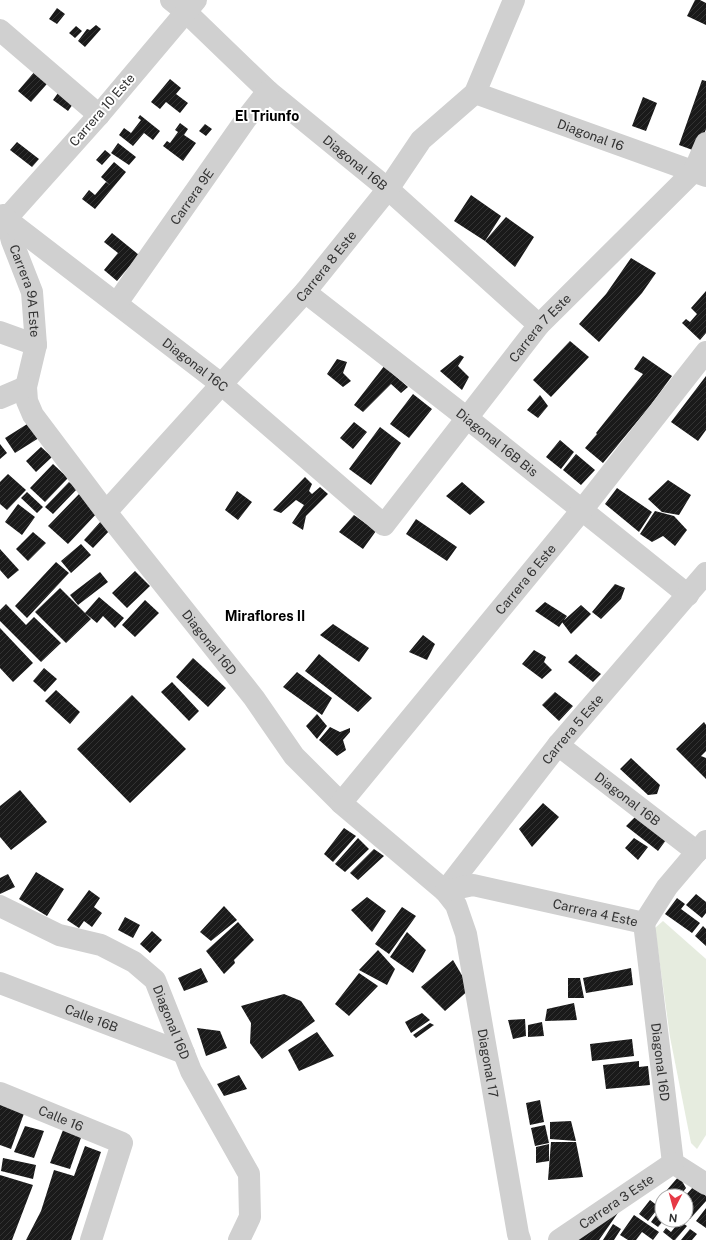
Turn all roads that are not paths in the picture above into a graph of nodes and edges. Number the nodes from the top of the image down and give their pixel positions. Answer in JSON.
{"nodes":[{"id":1,"x":514,"y":0,"type":"edge"},
{"id":2,"x":184,"y":4,"type":"edge"},
{"id":3,"x":0,"y":30,"type":"edge"},
{"id":4,"x":268,"y":91,"type":"junction"},
{"id":5,"x":475,"y":93,"type":"junction"},
{"id":6,"x":99,"y":115,"type":"junction"},
{"id":7,"x":706,"y":143,"type":"edge"},
{"id":8,"x":700,"y":173,"type":"edge"},
{"id":9,"x":388,"y":188,"type":"junction"},
{"id":10,"x":3,"y":215,"type":"edge"},
{"id":11,"x":305,"y":292,"type":"junction"},
{"id":12,"x":116,"y":303,"type":"junction"},
{"id":13,"x":539,"y":325,"type":"junction"},
{"id":14,"x":0,"y":332,"type":"edge"},
{"id":15,"x":36,"y":345,"type":"junction"},
{"id":16,"x":706,"y":352,"type":"edge"},
{"id":17,"x":221,"y":384,"type":"junction"},
{"id":18,"x":26,"y":387,"type":"junction"},
{"id":19,"x":0,"y":398,"type":"edge"},
{"id":20,"x":466,"y":418,"type":"junction"},
{"id":21,"x":582,"y":510,"type":"junction"},
{"id":22,"x":106,"y":512,"type":"junction"},
{"id":23,"x":384,"y":525,"type":"joint"},
{"id":24,"x":706,"y":573,"type":"edge"},
{"id":25,"x":688,"y":595,"type":"junction"},
{"id":26,"x":558,"y":745,"type":"junction"},
{"id":27,"x":340,"y":803,"type":"junction"},
{"id":28,"x":702,"y":846,"type":"edge"},
{"id":29,"x":445,"y":891,"type":"junction"},
{"id":30,"x":0,"y":906,"type":"edge"},
{"id":31,"x":644,"y":923,"type":"junction"},
{"id":32,"x":0,"y":983,"type":"edge"},
{"id":33,"x":184,"y":1053,"type":"junction"},
{"id":34,"x":0,"y":1093,"type":"edge"},
{"id":35,"x":673,"y":1163,"type":"junction"},
{"id":36,"x":706,"y":1184,"type":"edge"},
{"id":37,"x":91,"y":1240,"type":"edge"},
{"id":38,"x":240,"y":1240,"type":"edge"},
{"id":39,"x":520,"y":1240,"type":"edge"},
{"id":40,"x":559,"y":1240,"type":"edge"}],
"edges":[{"from":1,"to":5,"type":"street","name":"Carrera 8 Este"},
{"from":2,"to":4,"type":"street","name":"Diagonal 16B"},
{"from":2,"to":6,"type":"street","name":"Carrera 10 Este"},
{"from":3,"to":6,"type":"street"},
{"from":4,"to":9,"type":"street","name":"Diagonal 16B"},
{"from":4,"to":12,"type":"street","name":"Carrera 9E"},
{"from":5,"to":8,"type":"street","name":"Diagonal 16"},
{"from":5,"to":9,"type":"street","name":"Carrera 8 Este"},
{"from":6,"to":10,"type":"street","name":"Carrera 10 Este"},
{"from":7,"to":8,"type":"street","name":"Carrera 7 Este"},
{"from":8,"to":13,"type":"street","name":"Carrera 7 Este"},
{"from":9,"to":11,"type":"street","name":"Carrera 8 Este"},
{"from":9,"to":13,"type":"street","name":"Diagonal 16B"},
{"from":10,"to":12,"type":"street","name":"Diagonal 16C"},
{"from":10,"to":15,"type":"street","name":"Carrera 9A Este"},
{"from":11,"to":17,"type":"street","name":"Carrera 8 Este"},
{"from":11,"to":20,"type":"street","name":"Diagonal 16B Bis"},
{"from":12,"to":17,"type":"street","name":"Diagonal 16C"},
{"from":13,"to":20,"type":"street","name":"Carrera 7 Este"},
{"from":14,"to":15,"type":"street"},
{"from":15,"to":18,"type":"street","name":"Carrera 9A Este"},
{"from":16,"to":21,"type":"street","name":"Carrera 6 Este"},
{"from":17,"to":22,"type":"street","name":"Carrera 8 Este"},
{"from":17,"to":23,"type":"street","name":"Diagonal 16C"},
{"from":18,"to":19,"type":"street"},
{"from":18,"to":22,"type":"street","name":"Diagonal 16D"},
{"from":20,"to":21,"type":"street","name":"Diagonal 16B Bis"},
{"from":20,"to":23,"type":"street","name":"Carrera 7 Este"},
{"from":21,"to":25,"type":"street","name":"Diagonal 16B Bis"},
{"from":21,"to":27,"type":"street","name":"Carrera 6 Este"},
{"from":22,"to":27,"type":"street","name":"Diagonal 16D"},
{"from":24,"to":25,"type":"street","name":"Carrera 5 Este"},
{"from":25,"to":26,"type":"street","name":"Carrera 5 Este"},
{"from":26,"to":28,"type":"street","name":"Diagonal 16B"},
{"from":26,"to":29,"type":"street","name":"Carrera 5 Este"},
{"from":27,"to":29,"type":"street","name":"Diagonal 16D"},
{"from":28,"to":31,"type":"street","name":"Carrera 4 Este"},
{"from":29,"to":31,"type":"street","name":"Carrera 4 Este"},
{"from":29,"to":39,"type":"street","name":"Diagonal 17"},
{"from":30,"to":33,"type":"street","name":"Diagonal 16D"},
{"from":31,"to":35,"type":"street","name":"Diagonal 16D"},
{"from":32,"to":33,"type":"street","name":"Calle 16B"},
{"from":33,"to":38,"type":"street","name":"Diagonal 16D"},
{"from":34,"to":37,"type":"street","name":"Calle 16"},
{"from":35,"to":36,"type":"street"},
{"from":35,"to":40,"type":"street","name":"Carrera 3 Este"}]}
